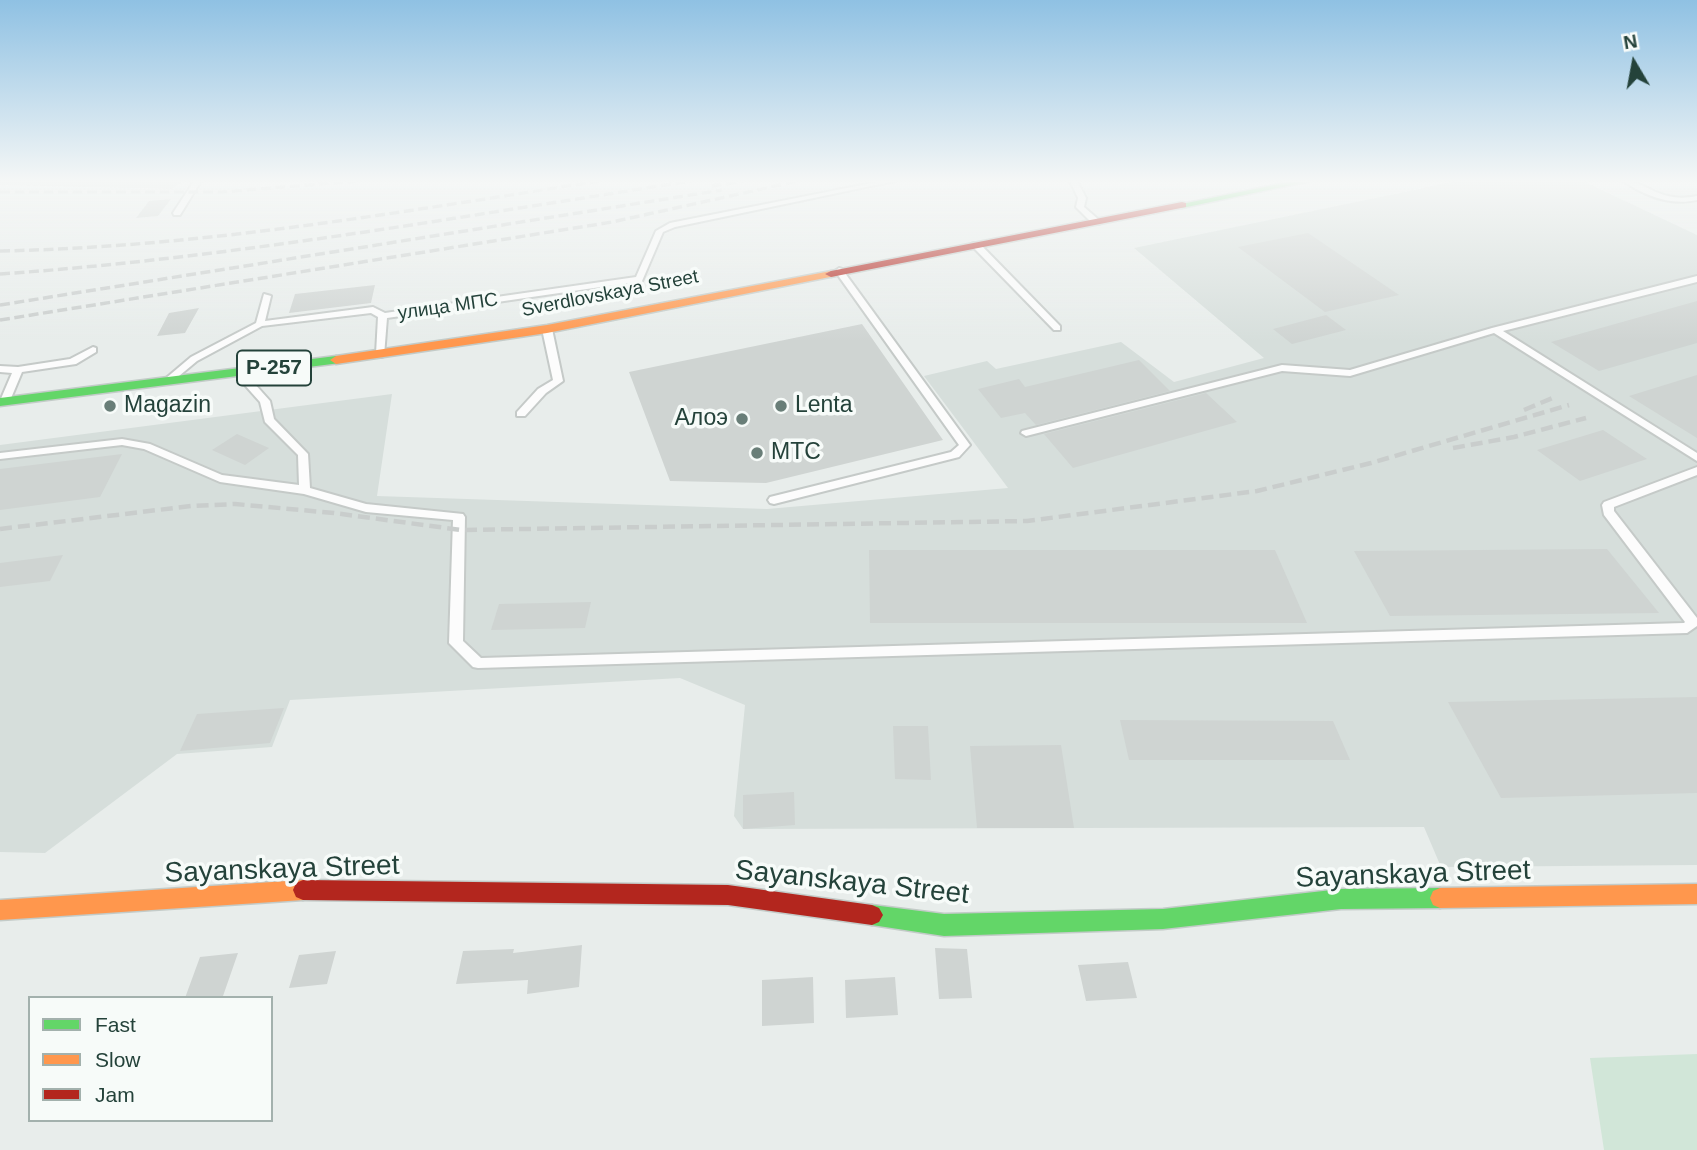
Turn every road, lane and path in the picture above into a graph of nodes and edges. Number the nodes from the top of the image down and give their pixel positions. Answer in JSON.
{"nodes":[{"id":1,"x":658,"y":235,"type":"edge"},
{"id":2,"x":1030,"y":235,"type":"edge"},
{"id":3,"x":976,"y":245,"type":"junction"},
{"id":4,"x":839,"y":271,"type":"junction"},
{"id":5,"x":1697,"y":279,"type":"edge"},
{"id":6,"x":267,"y":296,"type":"dead end"},
{"id":7,"x":383,"y":316,"type":"junction"},
{"id":8,"x":260,"y":324,"type":"junction"},
{"id":9,"x":1057,"y":328,"type":"dead end"},
{"id":10,"x":547,"y":329,"type":"junction"},
{"id":11,"x":1495,"y":330,"type":"junction"},
{"id":12,"x":93,"y":350,"type":"dead end"},
{"id":13,"x":381,"y":354,"type":"junction"},
{"id":14,"x":0,"y":369,"type":"edge"},
{"id":15,"x":18,"y":370,"type":"junction"},
{"id":16,"x":249,"y":371,"type":"junction"},
{"id":17,"x":167,"y":381,"type":"junction"},
{"id":18,"x":3,"y":402,"type":"edge"},
{"id":19,"x":521,"y":414,"type":"dead end"},
{"id":20,"x":1026,"y":433,"type":"dead end"},
{"id":21,"x":0,"y":456,"type":"edge"},
{"id":22,"x":1697,"y":458,"type":"edge"},
{"id":23,"x":1697,"y":471,"type":"edge"},
{"id":24,"x":305,"y":490,"type":"junction"},
{"id":25,"x":774,"y":500,"type":"dead end"},
{"id":26,"x":1697,"y":894,"type":"edge"},
{"id":27,"x":0,"y":910,"type":"edge"}],
"edges":[{"from":1,"to":7,"type":"lane","name":"улица МПС"},
{"from":2,"to":3,"type":"main road","name":"Sverdlovskaya Street","number":"Р-257"},
{"from":3,"to":4,"type":"main road","name":"Sverdlovskaya Street","number":"Р-257"},
{"from":3,"to":9,"type":"lane"},
{"from":4,"to":10,"type":"main road","name":"Sverdlovskaya Street","number":"Р-257"},
{"from":4,"to":25,"type":"lane"},
{"from":5,"to":11,"type":"lane"},
{"from":6,"to":8,"type":"lane"},
{"from":7,"to":8,"type":"lane"},
{"from":7,"to":13,"type":"lane","name":"улица МПС"},
{"from":8,"to":17,"type":"lane"},
{"from":10,"to":13,"type":"main road","name":"Sverdlovskaya Street","number":"Р-257"},
{"from":10,"to":19,"type":"lane"},
{"from":11,"to":20,"type":"lane"},
{"from":11,"to":22,"type":"lane"},
{"from":12,"to":15,"type":"lane"},
{"from":13,"to":16,"type":"main road","name":"Sverdlovskaya Street","number":"Р-257"},
{"from":14,"to":15,"type":"lane"},
{"from":15,"to":18,"type":"lane"},
{"from":16,"to":17,"type":"main road","name":"Sverdlovskaya Street","number":"Р-257"},
{"from":16,"to":24,"type":"lane"},
{"from":17,"to":18,"type":"main road","name":"Sverdlovskaya Street","number":"Р-257"},
{"from":21,"to":24,"type":"lane"},
{"from":23,"to":24,"type":"lane"},
{"from":26,"to":27,"type":"main road","name":"Sayanskaya Street"}]}
